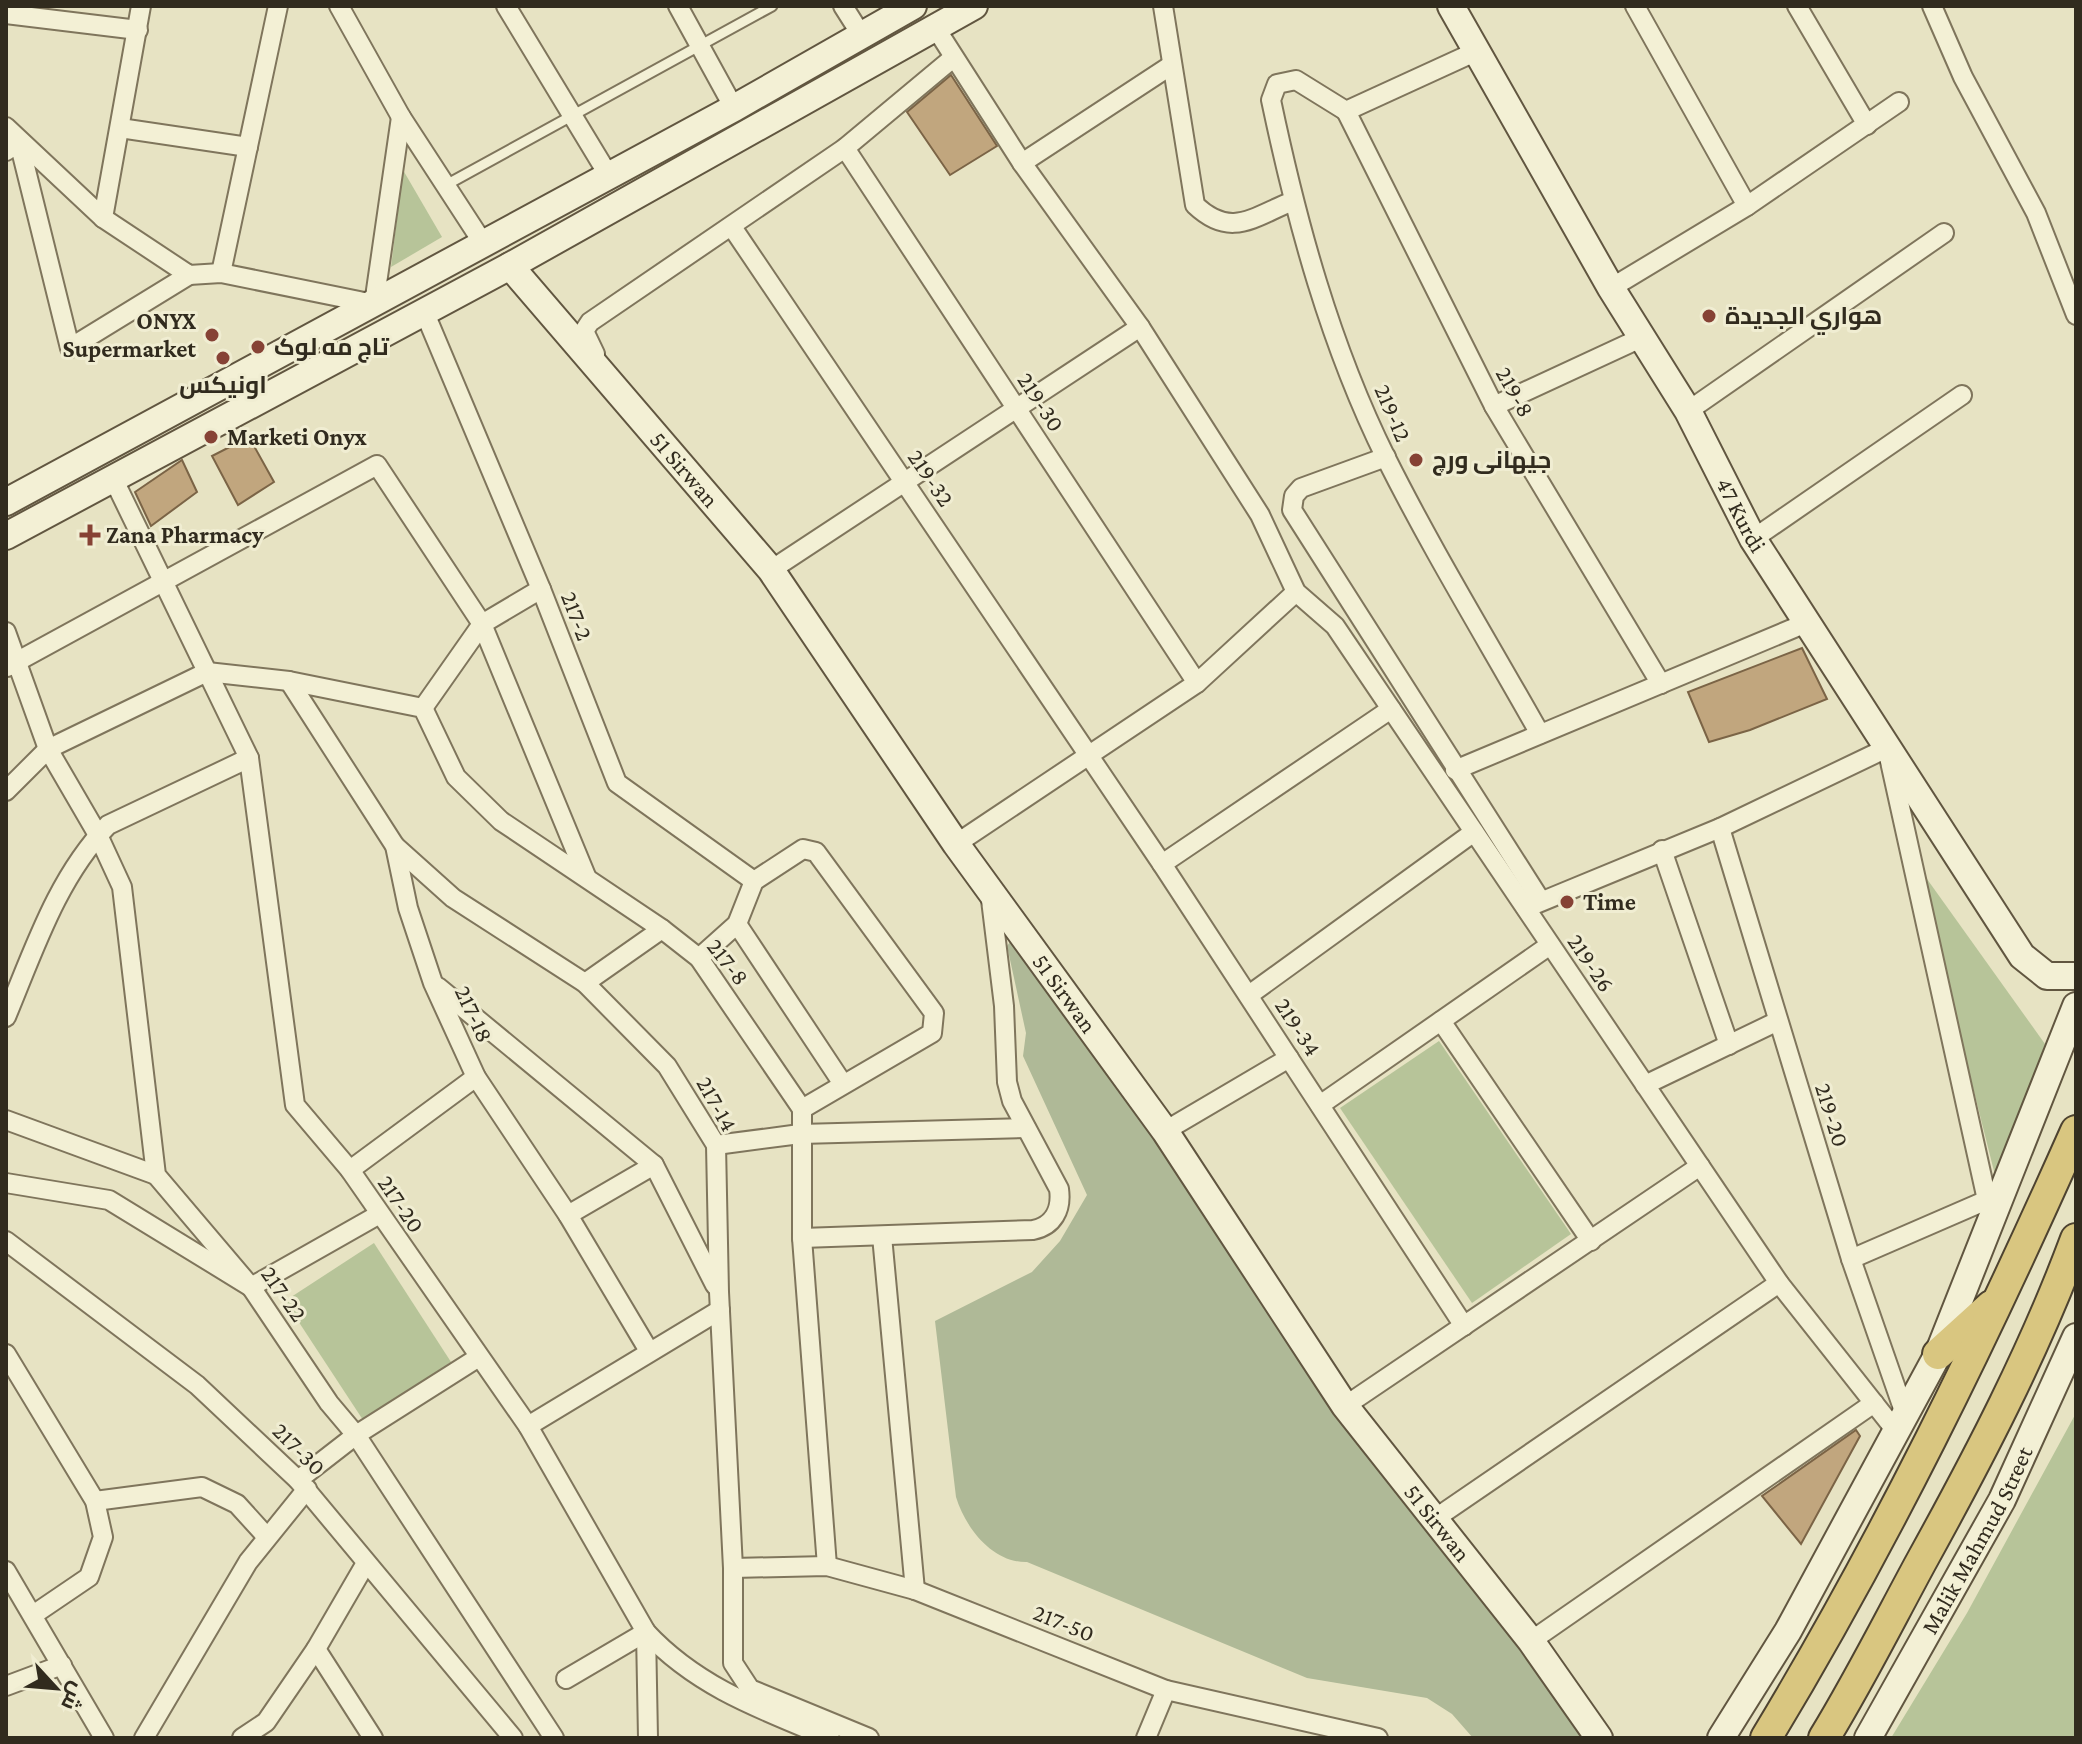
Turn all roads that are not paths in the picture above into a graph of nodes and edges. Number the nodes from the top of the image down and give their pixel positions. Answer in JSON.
{"nodes":[{"id":1,"x":141,"y":6,"type":"edge"},
{"id":2,"x":278,"y":6,"type":"edge"},
{"id":3,"x":339,"y":6,"type":"edge"},
{"id":4,"x":506,"y":6,"type":"edge"},
{"id":5,"x":678,"y":6,"type":"edge"},
{"id":6,"x":772,"y":6,"type":"edge"},
{"id":7,"x":843,"y":6,"type":"edge"},
{"id":8,"x":913,"y":6,"type":"edge"},
{"id":9,"x":974,"y":6,"type":"edge"},
{"id":10,"x":1163,"y":6,"type":"edge"},
{"id":11,"x":1451,"y":6,"type":"edge"},
{"id":12,"x":1635,"y":6,"type":"edge"},
{"id":13,"x":1797,"y":6,"type":"edge"},
{"id":14,"x":1932,"y":6,"type":"edge"},
{"id":15,"x":6,"y":14,"type":"edge"},
{"id":16,"x":935,"y":27,"type":"junction"},
{"id":17,"x":138,"y":30,"type":"junction"},
{"id":18,"x":862,"y":36,"type":"junction"},
{"id":19,"x":700,"y":46,"type":"junction"},
{"id":20,"x":1477,"y":51,"type":"junction"},
{"id":21,"x":953,"y":58,"type":"junction"},
{"id":22,"x":1170,"y":66,"type":"junction"},
{"id":23,"x":1899,"y":102,"type":"dead end"},
{"id":24,"x":734,"y":108,"type":"junction"},
{"id":25,"x":1346,"y":111,"type":"junction"},
{"id":26,"x":401,"y":117,"type":"junction"},
{"id":27,"x":570,"y":117,"type":"junction"},
{"id":28,"x":1867,"y":125,"type":"junction"},
{"id":29,"x":6,"y":127,"type":"edge"},
{"id":30,"x":120,"y":128,"type":"junction"},
{"id":31,"x":12,"y":147,"type":"edge"},
{"id":32,"x":248,"y":147,"type":"junction"},
{"id":33,"x":845,"y":148,"type":"junction"},
{"id":34,"x":1022,"y":163,"type":"junction"},
{"id":35,"x":609,"y":176,"type":"junction"},
{"id":36,"x":446,"y":185,"type":"junction"},
{"id":37,"x":1293,"y":201,"type":"junction"},
{"id":38,"x":1747,"y":206,"type":"junction"},
{"id":39,"x":103,"y":218,"type":"junction"},
{"id":40,"x":732,"y":227,"type":"junction"},
{"id":41,"x":1944,"y":233,"type":"dead end"},
{"id":42,"x":483,"y":243,"type":"junction"},
{"id":43,"x":510,"y":266,"type":"junction"},
{"id":44,"x":221,"y":273,"type":"junction"},
{"id":45,"x":189,"y":275,"type":"junction"},
{"id":46,"x":1611,"y":288,"type":"junction"},
{"id":47,"x":374,"y":304,"type":"junction"},
{"id":48,"x":424,"y":311,"type":"junction"},
{"id":49,"x":2076,"y":315,"type":"edge"},
{"id":50,"x":1140,"y":327,"type":"junction"},
{"id":51,"x":1643,"y":337,"type":"junction"},
{"id":52,"x":616,"y":387,"type":"junction"},
{"id":53,"x":1962,"y":395,"type":"dead end"},
{"id":54,"x":1494,"y":406,"type":"junction"},
{"id":55,"x":1017,"y":409,"type":"junction"},
{"id":56,"x":1688,"y":411,"type":"junction"},
{"id":57,"x":1386,"y":457,"type":"junction"},
{"id":58,"x":112,"y":476,"type":"junction"},
{"id":59,"x":905,"y":482,"type":"junction"},
{"id":60,"x":6,"y":502,"type":"edge"},
{"id":61,"x":6,"y":536,"type":"edge"},
{"id":62,"x":1753,"y":539,"type":"junction"},
{"id":63,"x":771,"y":570,"type":"junction"},
{"id":64,"x":163,"y":581,"type":"junction"},
{"id":65,"x":541,"y":589,"type":"junction"},
{"id":66,"x":1296,"y":592,"type":"junction"},
{"id":67,"x":1806,"y":623,"type":"junction"},
{"id":68,"x":482,"y":624,"type":"junction"},
{"id":69,"x":6,"y":632,"type":"edge"},
{"id":70,"x":11,"y":665,"type":"edge"},
{"id":71,"x":207,"y":672,"type":"junction"},
{"id":72,"x":289,"y":681,"type":"junction"},
{"id":73,"x":1197,"y":683,"type":"junction"},
{"id":74,"x":1661,"y":684,"type":"junction"},
{"id":75,"x":423,"y":708,"type":"junction"},
{"id":76,"x":1391,"y":709,"type":"junction"},
{"id":77,"x":1540,"y":734,"type":"junction"},
{"id":78,"x":1887,"y":748,"type":"junction"},
{"id":79,"x":48,"y":749,"type":"junction"},
{"id":80,"x":1089,"y":755,"type":"junction"},
{"id":81,"x":249,"y":758,"type":"junction"},
{"id":82,"x":1455,"y":770,"type":"junction"},
{"id":83,"x":6,"y":791,"type":"edge"},
{"id":84,"x":1720,"y":828,"type":"junction"},
{"id":85,"x":1474,"y":832,"type":"junction"},
{"id":86,"x":98,"y":835,"type":"junction"},
{"id":87,"x":956,"y":844,"type":"junction"},
{"id":88,"x":395,"y":846,"type":"junction"},
{"id":89,"x":1662,"y":850,"type":"junction"},
{"id":90,"x":1162,"y":864,"type":"junction"},
{"id":91,"x":586,"y":876,"type":"junction"},
{"id":92,"x":754,"y":881,"type":"junction"},
{"id":93,"x":989,"y":891,"type":"junction"},
{"id":94,"x":1533,"y":905,"type":"junction"},
{"id":95,"x":737,"y":924,"type":"junction"},
{"id":96,"x":662,"y":929,"type":"junction"},
{"id":97,"x":1550,"y":945,"type":"junction"},
{"id":98,"x":699,"y":958,"type":"junction"},
{"id":99,"x":2076,"y":976,"type":"edge"},
{"id":100,"x":433,"y":983,"type":"junction"},
{"id":101,"x":585,"y":983,"type":"junction"},
{"id":102,"x":1249,"y":995,"type":"junction"},
{"id":103,"x":2076,"y":1006,"type":"edge"},
{"id":104,"x":6,"y":1017,"type":"edge"},
{"id":105,"x":1441,"y":1021,"type":"junction"},
{"id":106,"x":1778,"y":1021,"type":"junction"},
{"id":107,"x":1729,"y":1045,"type":"junction"},
{"id":108,"x":1289,"y":1058,"type":"junction"},
{"id":109,"x":476,"y":1077,"type":"junction"},
{"id":110,"x":843,"y":1084,"type":"junction"},
{"id":111,"x":1645,"y":1085,"type":"junction"},
{"id":112,"x":1320,"y":1105,"type":"junction"},
{"id":113,"x":802,"y":1109,"type":"junction"},
{"id":114,"x":6,"y":1120,"type":"edge"},
{"id":115,"x":1026,"y":1128,"type":"junction"},
{"id":116,"x":1165,"y":1131,"type":"junction"},
{"id":117,"x":2076,"y":1131,"type":"edge"},
{"id":118,"x":800,"y":1134,"type":"junction"},
{"id":119,"x":716,"y":1145,"type":"junction"},
{"id":120,"x":654,"y":1165,"type":"junction"},
{"id":121,"x":1700,"y":1166,"type":"junction"},
{"id":122,"x":350,"y":1170,"type":"junction"},
{"id":123,"x":156,"y":1175,"type":"junction"},
{"id":124,"x":6,"y":1183,"type":"edge"},
{"id":125,"x":1990,"y":1212,"type":"junction"},
{"id":126,"x":378,"y":1215,"type":"junction"},
{"id":127,"x":568,"y":1215,"type":"junction"},
{"id":128,"x":882,"y":1236,"type":"junction"},
{"id":129,"x":802,"y":1238,"type":"junction"},
{"id":130,"x":2076,"y":1239,"type":"edge"},
{"id":131,"x":6,"y":1241,"type":"edge"},
{"id":132,"x":1591,"y":1241,"type":"junction"},
{"id":133,"x":1851,"y":1259,"type":"junction"},
{"id":134,"x":2076,"y":1279,"type":"edge"},
{"id":135,"x":1779,"y":1283,"type":"junction"},
{"id":136,"x":251,"y":1287,"type":"junction"},
{"id":137,"x":2001,"y":1297,"type":"junction"},
{"id":138,"x":720,"y":1301,"type":"junction"},
{"id":139,"x":2049,"y":1311,"type":"junction"},
{"id":140,"x":1464,"y":1326,"type":"junction"},
{"id":141,"x":2076,"y":1337,"type":"edge"},
{"id":142,"x":649,"y":1351,"type":"junction"},
{"id":143,"x":6,"y":1354,"type":"edge"},
{"id":144,"x":1938,"y":1354,"type":"junction"},
{"id":145,"x":479,"y":1357,"type":"junction"},
{"id":146,"x":1874,"y":1403,"type":"junction"},
{"id":147,"x":1345,"y":1406,"type":"junction"},
{"id":148,"x":1901,"y":1423,"type":"junction"},
{"id":149,"x":528,"y":1426,"type":"junction"},
{"id":150,"x":356,"y":1435,"type":"junction"},
{"id":151,"x":302,"y":1484,"type":"junction"},
{"id":152,"x":95,"y":1501,"type":"junction"},
{"id":153,"x":1433,"y":1520,"type":"junction"},
{"id":154,"x":266,"y":1536,"type":"junction"},
{"id":155,"x":366,"y":1563,"type":"junction"},
{"id":156,"x":827,"y":1566,"type":"junction"},
{"id":157,"x":733,"y":1568,"type":"junction"},
{"id":158,"x":6,"y":1571,"type":"edge"},
{"id":159,"x":915,"y":1590,"type":"junction"},
{"id":160,"x":33,"y":1615,"type":"junction"},
{"id":161,"x":646,"y":1632,"type":"junction"},
{"id":162,"x":1531,"y":1641,"type":"junction"},
{"id":163,"x":316,"y":1649,"type":"junction"},
{"id":164,"x":62,"y":1665,"type":"junction"},
{"id":165,"x":566,"y":1679,"type":"dead end"},
{"id":166,"x":6,"y":1686,"type":"edge"},
{"id":167,"x":1166,"y":1690,"type":"junction"},
{"id":168,"x":271,"y":1730,"type":"edge"},
{"id":169,"x":505,"y":1734,"type":"edge"},
{"id":170,"x":1357,"y":1735,"type":"edge"},
{"id":171,"x":104,"y":1738,"type":"edge"},
{"id":172,"x":144,"y":1738,"type":"edge"},
{"id":173,"x":242,"y":1738,"type":"edge"},
{"id":174,"x":373,"y":1738,"type":"edge"},
{"id":175,"x":554,"y":1738,"type":"edge"},
{"id":176,"x":648,"y":1738,"type":"edge"},
{"id":177,"x":830,"y":1738,"type":"edge"},
{"id":178,"x":869,"y":1738,"type":"edge"},
{"id":179,"x":1146,"y":1738,"type":"edge"},
{"id":180,"x":1378,"y":1738,"type":"edge"},
{"id":181,"x":1599,"y":1738,"type":"edge"},
{"id":182,"x":1721,"y":1738,"type":"edge"},
{"id":183,"x":1766,"y":1738,"type":"edge"},
{"id":184,"x":1824,"y":1738,"type":"edge"},
{"id":185,"x":1868,"y":1738,"type":"edge"}],
"edges":[{"from":1,"to":17,"type":"street"},
{"from":2,"to":32,"type":"street"},
{"from":3,"to":26,"type":"street"},
{"from":4,"to":27,"type":"street"},
{"from":5,"to":19,"type":"street"},
{"from":6,"to":19,"type":"lane"},
{"from":7,"to":18,"type":"street"},
{"from":8,"to":18,"type":"main road"},
{"from":9,"to":16,"type":"main road"},
{"from":10,"to":22,"type":"street"},
{"from":11,"to":20,"type":"main road","name":"47 Kurdi"},
{"from":12,"to":38,"type":"street"},
{"from":13,"to":28,"type":"street"},
{"from":14,"to":49,"type":"street"},
{"from":15,"to":17,"type":"street"},
{"from":16,"to":21,"type":"street","name":"219-26"},
{"from":16,"to":43,"type":"main road"},
{"from":17,"to":30,"type":"street"},
{"from":18,"to":24,"type":"main road"},
{"from":19,"to":24,"type":"street"},
{"from":19,"to":27,"type":"lane"},
{"from":20,"to":25,"type":"street"},
{"from":20,"to":46,"type":"main road","name":"47 Kurdi"},
{"from":21,"to":33,"type":"street"},
{"from":21,"to":34,"type":"street","name":"219-26"},
{"from":22,"to":34,"type":"street"},
{"from":22,"to":37,"type":"street"},
{"from":23,"to":28,"type":"street"},
{"from":24,"to":35,"type":"main road"},
{"from":25,"to":37,"type":"street","name":"219-12"},
{"from":25,"to":54,"type":"street","name":"219-8"},
{"from":26,"to":36,"type":"street"},
{"from":26,"to":47,"type":"street"},
{"from":27,"to":35,"type":"street"},
{"from":27,"to":36,"type":"lane"},
{"from":28,"to":38,"type":"street"},
{"from":29,"to":31,"type":"street"},
{"from":30,"to":32,"type":"street"},
{"from":30,"to":39,"type":"street"},
{"from":31,"to":39,"type":"street"},
{"from":31,"to":45,"type":"street"},
{"from":32,"to":44,"type":"street"},
{"from":33,"to":40,"type":"street"},
{"from":33,"to":55,"type":"street","name":"219-30"},
{"from":34,"to":50,"type":"street","name":"219-26"},
{"from":35,"to":42,"type":"main road"},
{"from":36,"to":42,"type":"street"},
{"from":37,"to":57,"type":"street","name":"219-12"},
{"from":38,"to":46,"type":"street"},
{"from":39,"to":45,"type":"street"},
{"from":40,"to":52,"type":"street"},
{"from":40,"to":59,"type":"street","name":"219-32"},
{"from":41,"to":56,"type":"street"},
{"from":42,"to":47,"type":"main road"},
{"from":43,"to":48,"type":"main road"},
{"from":43,"to":52,"type":"main road","name":"51 Sirwan"},
{"from":44,"to":45,"type":"street"},
{"from":44,"to":47,"type":"street"},
{"from":46,"to":51,"type":"main road","name":"47 Kurdi"},
{"from":47,"to":60,"type":"main road"},
{"from":48,"to":58,"type":"main road"},
{"from":48,"to":65,"type":"street","name":"217-2"},
{"from":50,"to":55,"type":"street"},
{"from":50,"to":66,"type":"street","name":"219-26"},
{"from":51,"to":54,"type":"street"},
{"from":51,"to":56,"type":"main road","name":"47 Kurdi"},
{"from":52,"to":63,"type":"main road","name":"51 Sirwan"},
{"from":53,"to":62,"type":"street"},
{"from":54,"to":74,"type":"street","name":"219-8"},
{"from":55,"to":59,"type":"street"},
{"from":55,"to":73,"type":"street","name":"219-30"},
{"from":56,"to":62,"type":"main road","name":"47 Kurdi"},
{"from":57,"to":77,"type":"street","name":"219-12"},
{"from":57,"to":82,"type":"street"},
{"from":58,"to":61,"type":"main road"},
{"from":58,"to":64,"type":"street","name":"217-20"},
{"from":59,"to":63,"type":"street"},
{"from":59,"to":80,"type":"street","name":"219-32"},
{"from":62,"to":67,"type":"main road","name":"47 Kurdi"},
{"from":63,"to":87,"type":"main road","name":"51 Sirwan"},
{"from":64,"to":68,"type":"street"},
{"from":64,"to":70,"type":"street"},
{"from":64,"to":71,"type":"street","name":"217-20"},
{"from":65,"to":68,"type":"street"},
{"from":65,"to":92,"type":"street","name":"217-2"},
{"from":66,"to":73,"type":"street"},
{"from":66,"to":76,"type":"street","name":"219-26"},
{"from":67,"to":74,"type":"street"},
{"from":67,"to":78,"type":"main road","name":"47 Kurdi"},
{"from":68,"to":75,"type":"street"},
{"from":68,"to":91,"type":"street"},
{"from":69,"to":70,"type":"street"},
{"from":70,"to":79,"type":"street"},
{"from":71,"to":72,"type":"street"},
{"from":71,"to":79,"type":"street"},
{"from":71,"to":81,"type":"street","name":"217-20"},
{"from":72,"to":75,"type":"street"},
{"from":72,"to":88,"type":"street","name":"217-18"},
{"from":73,"to":80,"type":"street"},
{"from":74,"to":77,"type":"street"},
{"from":75,"to":91,"type":"street","name":"217-8"},
{"from":76,"to":85,"type":"street","name":"219-26"},
{"from":76,"to":90,"type":"street"},
{"from":77,"to":82,"type":"street"},
{"from":78,"to":84,"type":"street"},
{"from":78,"to":99,"type":"main road","name":"47 Kurdi"},
{"from":78,"to":125,"type":"street"},
{"from":79,"to":83,"type":"street"},
{"from":79,"to":86,"type":"street"},
{"from":80,"to":87,"type":"street"},
{"from":80,"to":90,"type":"street","name":"219-34"},
{"from":81,"to":86,"type":"street"},
{"from":81,"to":122,"type":"street","name":"217-20"},
{"from":82,"to":94,"type":"street"},
{"from":84,"to":89,"type":"street"},
{"from":84,"to":106,"type":"street","name":"219-20"},
{"from":85,"to":94,"type":"street","name":"219-26"},
{"from":85,"to":102,"type":"street"},
{"from":86,"to":104,"type":"street"},
{"from":86,"to":123,"type":"street"},
{"from":87,"to":93,"type":"main road","name":"51 Sirwan"},
{"from":88,"to":100,"type":"street","name":"217-18"},
{"from":88,"to":101,"type":"street","name":"217-14"},
{"from":89,"to":94,"type":"street"},
{"from":89,"to":107,"type":"street"},
{"from":90,"to":102,"type":"street","name":"219-34"},
{"from":91,"to":96,"type":"street","name":"217-8"},
{"from":92,"to":95,"type":"street"},
{"from":92,"to":110,"type":"street"},
{"from":93,"to":115,"type":"street"},
{"from":93,"to":116,"type":"main road","name":"51 Sirwan"},
{"from":94,"to":97,"type":"street","name":"219-26"},
{"from":95,"to":98,"type":"street"},
{"from":95,"to":110,"type":"street"},
{"from":96,"to":98,"type":"street","name":"217-8"},
{"from":96,"to":101,"type":"street"},
{"from":97,"to":105,"type":"street"},
{"from":97,"to":111,"type":"street","name":"219-26"},
{"from":98,"to":113,"type":"street","name":"217-8"},
{"from":100,"to":109,"type":"street","name":"217-18"},
{"from":100,"to":120,"type":"street"},
{"from":101,"to":119,"type":"street","name":"217-14"},
{"from":102,"to":108,"type":"street","name":"219-34"},
{"from":103,"to":125,"type":"main road"},
{"from":105,"to":112,"type":"street"},
{"from":105,"to":132,"type":"street"},
{"from":106,"to":107,"type":"street"},
{"from":106,"to":133,"type":"street","name":"219-20"},
{"from":107,"to":111,"type":"street"},
{"from":108,"to":112,"type":"street","name":"219-34"},
{"from":108,"to":116,"type":"street"},
{"from":109,"to":122,"type":"street"},
{"from":109,"to":127,"type":"street","name":"217-18"},
{"from":110,"to":113,"type":"street"},
{"from":111,"to":121,"type":"street","name":"219-26"},
{"from":112,"to":140,"type":"street","name":"219-34"},
{"from":113,"to":118,"type":"street"},
{"from":114,"to":123,"type":"street"},
{"from":115,"to":118,"type":"street"},
{"from":115,"to":128,"type":"street"},
{"from":116,"to":147,"type":"main road","name":"51 Sirwan"},
{"from":117,"to":137,"type":"highway"},
{"from":118,"to":119,"type":"street"},
{"from":118,"to":129,"type":"street"},
{"from":119,"to":138,"type":"street","name":"217-14"},
{"from":120,"to":127,"type":"street"},
{"from":120,"to":138,"type":"street"},
{"from":121,"to":132,"type":"street"},
{"from":121,"to":135,"type":"street","name":"219-26"},
{"from":122,"to":126,"type":"street","name":"217-20"},
{"from":123,"to":136,"type":"street","name":"217-22"},
{"from":124,"to":136,"type":"street"},
{"from":125,"to":133,"type":"street"},
{"from":125,"to":144,"type":"main road"},
{"from":126,"to":136,"type":"street"},
{"from":126,"to":145,"type":"street","name":"217-20"},
{"from":127,"to":142,"type":"street","name":"217-18"},
{"from":128,"to":129,"type":"street"},
{"from":128,"to":159,"type":"street"},
{"from":129,"to":156,"type":"street"},
{"from":130,"to":139,"type":"highway"},
{"from":131,"to":151,"type":"street","name":"217-30"},
{"from":132,"to":140,"type":"street"},
{"from":133,"to":148,"type":"street","name":"219-20"},
{"from":134,"to":139,"type":"highway"},
{"from":135,"to":146,"type":"street","name":"219-26"},
{"from":135,"to":153,"type":"street"},
{"from":136,"to":150,"type":"street","name":"217-22"},
{"from":137,"to":144,"type":"highway"},
{"from":137,"to":183,"type":"highway"},
{"from":138,"to":142,"type":"street"},
{"from":138,"to":157,"type":"street","name":"217-14"},
{"from":139,"to":184,"type":"highway"},
{"from":140,"to":147,"type":"street"},
{"from":141,"to":185,"type":"main road","name":"Malik Mahmud Street"},
{"from":142,"to":149,"type":"street"},
{"from":143,"to":152,"type":"street"},
{"from":144,"to":148,"type":"main road"},
{"from":145,"to":149,"type":"street","name":"217-20"},
{"from":145,"to":150,"type":"street"},
{"from":146,"to":148,"type":"street","name":"219-26"},
{"from":146,"to":162,"type":"street"},
{"from":147,"to":153,"type":"main road","name":"51 Sirwan"},
{"from":148,"to":182,"type":"main road"},
{"from":149,"to":161,"type":"street","name":"217-20"},
{"from":150,"to":151,"type":"street"},
{"from":150,"to":175,"type":"street","name":"217-22"},
{"from":151,"to":154,"type":"street"},
{"from":151,"to":155,"type":"street","name":"217-30"},
{"from":152,"to":154,"type":"street"},
{"from":152,"to":160,"type":"street"},
{"from":153,"to":162,"type":"main road","name":"51 Sirwan"},
{"from":154,"to":172,"type":"street"},
{"from":155,"to":163,"type":"street"},
{"from":155,"to":169,"type":"street","name":"217-30"},
{"from":156,"to":157,"type":"street","name":"217-50"},
{"from":156,"to":159,"type":"street","name":"217-50"},
{"from":157,"to":178,"type":"street","name":"217-14"},
{"from":158,"to":160,"type":"street"},
{"from":159,"to":167,"type":"street","name":"217-50"},
{"from":160,"to":164,"type":"street"},
{"from":161,"to":165,"type":"street"},
{"from":161,"to":176,"type":"street"},
{"from":161,"to":177,"type":"street","name":"217-20"},
{"from":162,"to":181,"type":"main road","name":"51 Sirwan"},
{"from":163,"to":168,"type":"street"},
{"from":163,"to":174,"type":"street"},
{"from":164,"to":166,"type":"street"},
{"from":164,"to":171,"type":"street"},
{"from":167,"to":170,"type":"street","name":"217-50"},
{"from":167,"to":179,"type":"street"},
{"from":168,"to":173,"type":"street"},
{"from":170,"to":180,"type":"street","name":"217-50"}]}
